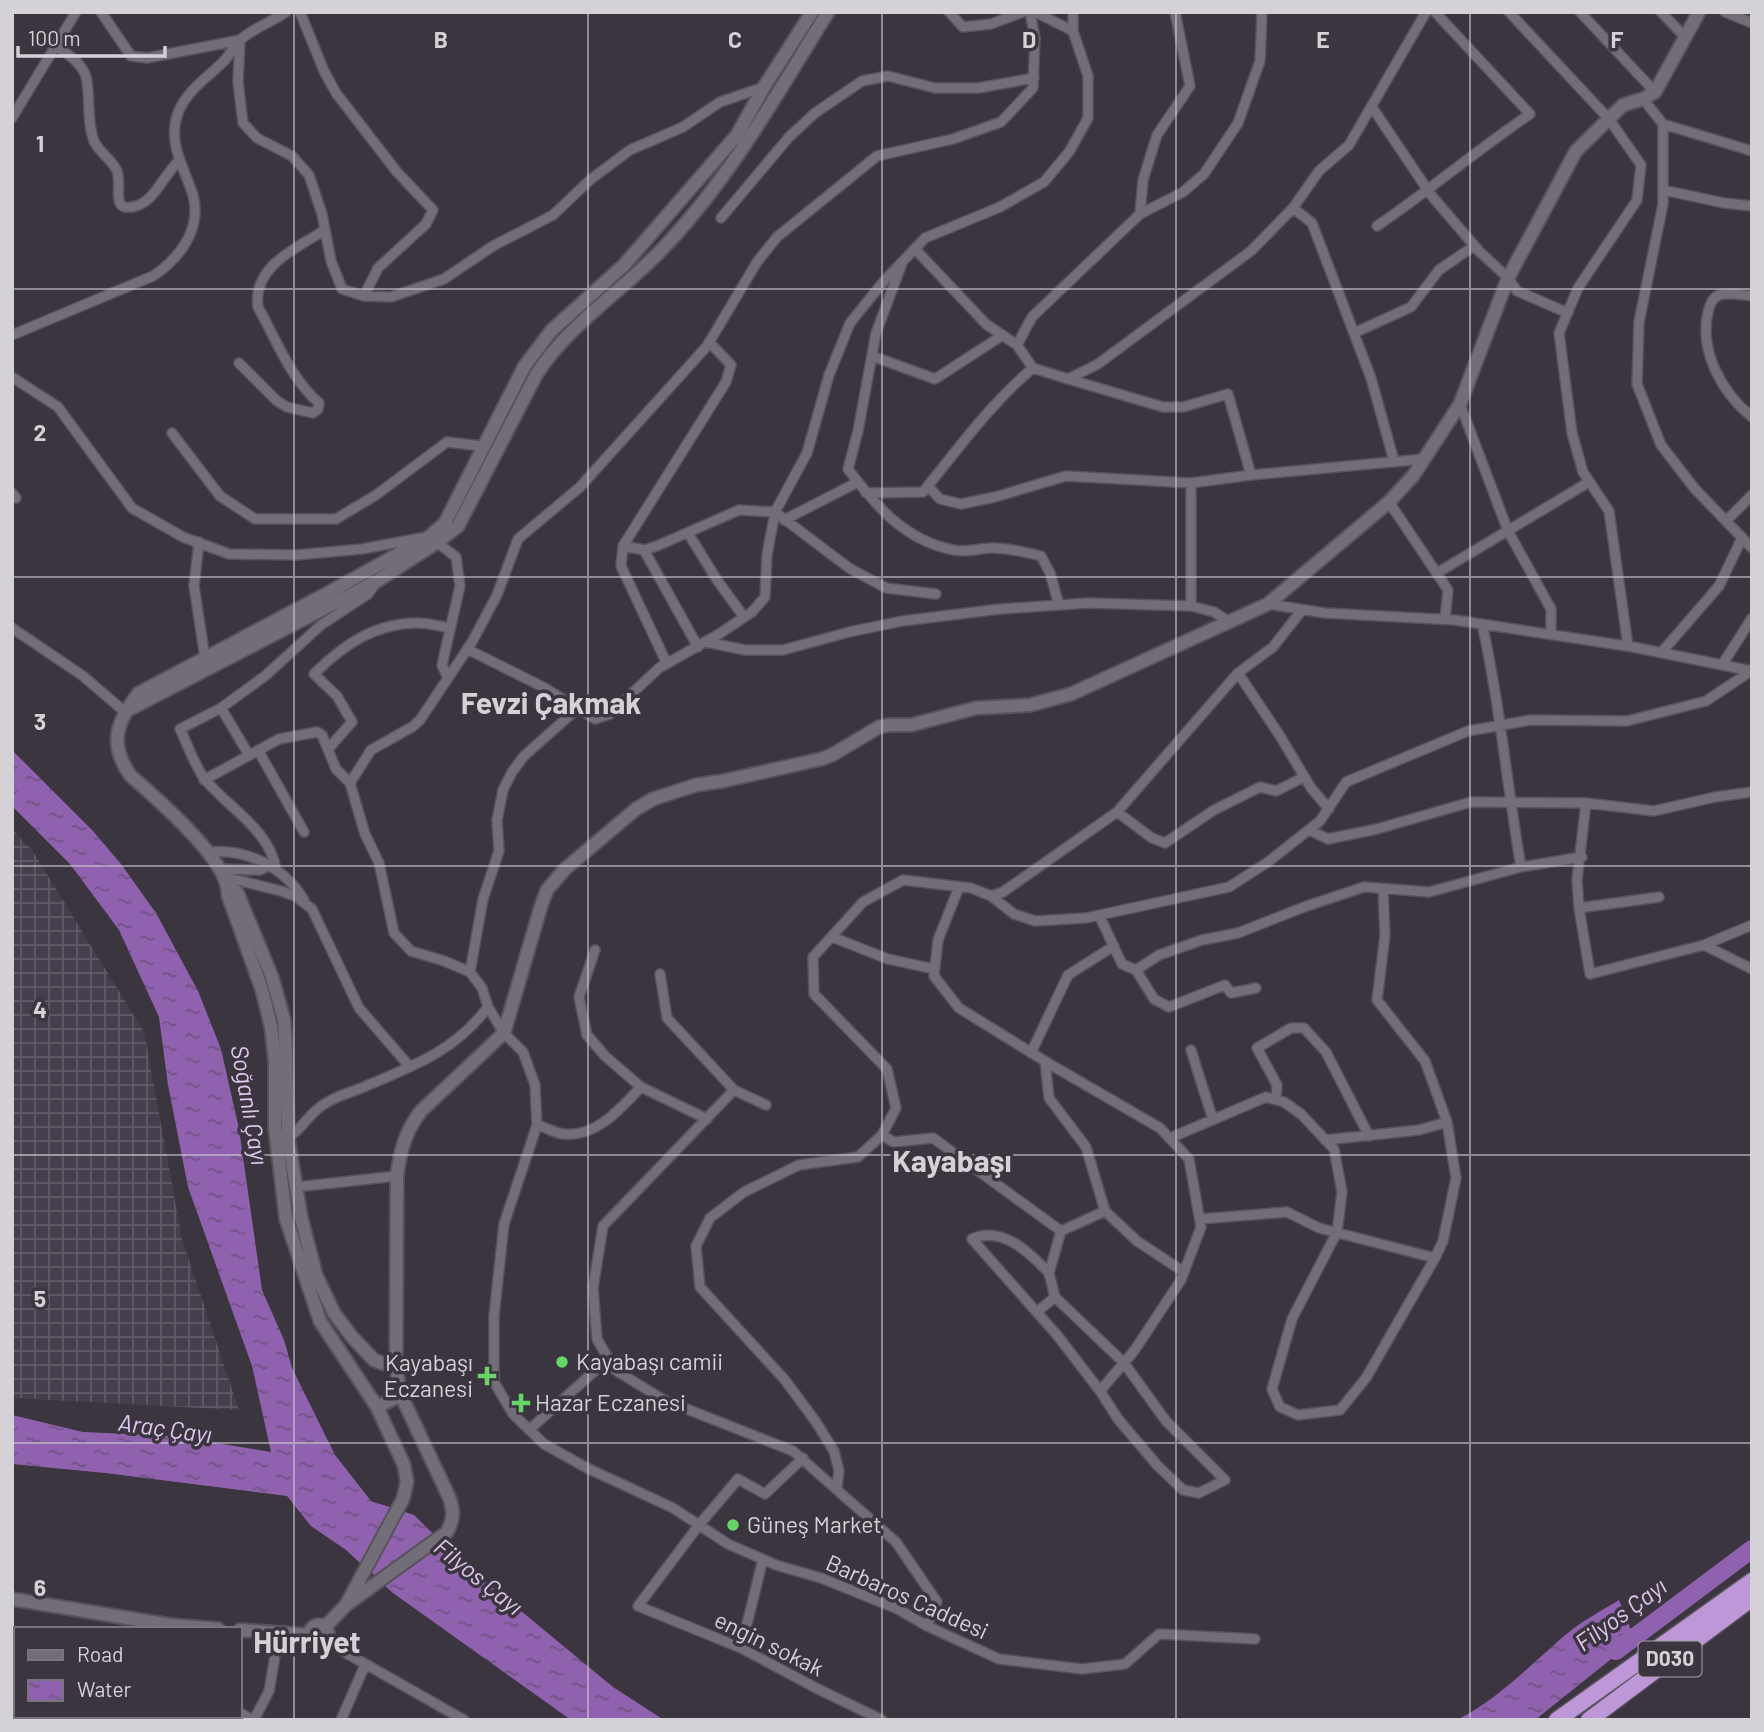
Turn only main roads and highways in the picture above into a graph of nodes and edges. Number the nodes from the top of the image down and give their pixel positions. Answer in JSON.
{"nodes":[{"id":1,"x":1752,"y":1581,"type":"edge"},
{"id":2,"x":1752,"y":1598,"type":"edge"},
{"id":3,"x":1558,"y":1720,"type":"edge"},
{"id":4,"x":1588,"y":1720,"type":"edge"}],
"edges":[{"from":1,"to":3,"type":"highway","number":"D030"},
{"from":2,"to":4,"type":"highway","number":"D030"}]}
